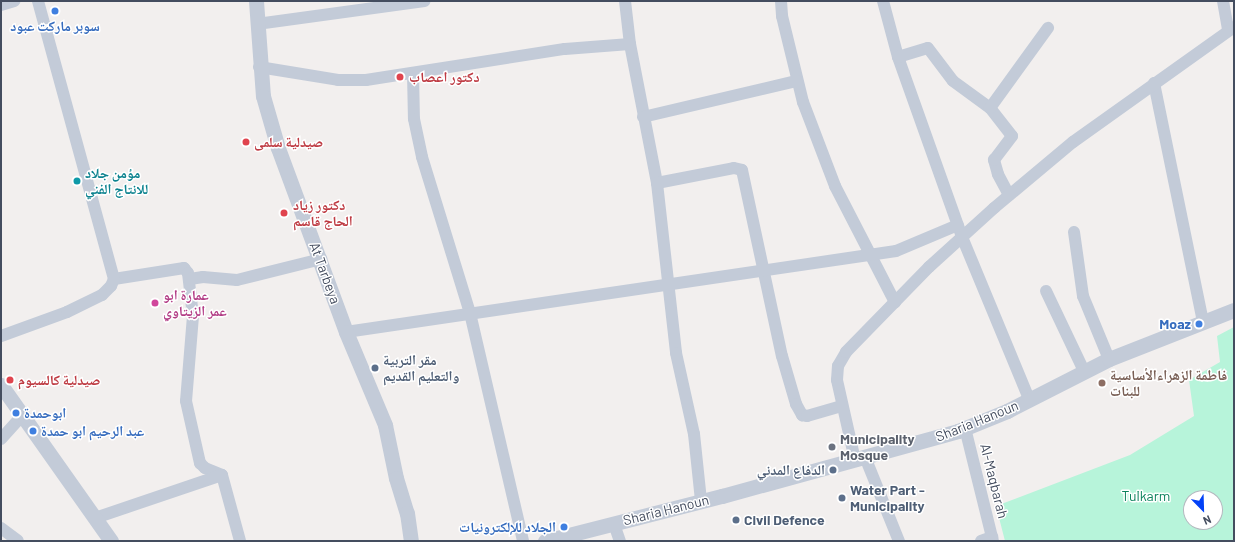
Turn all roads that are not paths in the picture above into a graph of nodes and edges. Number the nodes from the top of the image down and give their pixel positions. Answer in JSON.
{"nodes":[{"id":1,"x":14,"y":1,"type":"edge"},
{"id":2,"x":38,"y":1,"type":"edge"},
{"id":3,"x":256,"y":1,"type":"edge"},
{"id":4,"x":424,"y":1,"type":"edge"},
{"id":5,"x":625,"y":1,"type":"edge"},
{"id":6,"x":781,"y":1,"type":"edge"},
{"id":7,"x":883,"y":1,"type":"edge"},
{"id":8,"x":1223,"y":1,"type":"edge"},
{"id":9,"x":1,"y":5,"type":"edge"},
{"id":10,"x":257,"y":24,"type":"junction"},
{"id":11,"x":1048,"y":28,"type":"dead end"},
{"id":12,"x":1231,"y":28,"type":"edge"},
{"id":13,"x":630,"y":44,"type":"junction"},
{"id":14,"x":898,"y":57,"type":"junction"},
{"id":15,"x":259,"y":67,"type":"junction"},
{"id":16,"x":413,"y":73,"type":"junction"},
{"id":17,"x":797,"y":81,"type":"junction"},
{"id":18,"x":1154,"y":83,"type":"junction"},
{"id":19,"x":990,"y":108,"type":"junction"},
{"id":20,"x":643,"y":117,"type":"junction"},
{"id":21,"x":657,"y":183,"type":"junction"},
{"id":22,"x":1009,"y":195,"type":"junction"},
{"id":23,"x":958,"y":225,"type":"junction"},
{"id":24,"x":1074,"y":232,"type":"dead end"},
{"id":25,"x":962,"y":237,"type":"junction"},
{"id":26,"x":870,"y":255,"type":"junction"},
{"id":27,"x":321,"y":259,"type":"junction"},
{"id":28,"x":763,"y":271,"type":"junction"},
{"id":29,"x":114,"y":279,"type":"junction"},
{"id":30,"x":190,"y":279,"type":"junction"},
{"id":31,"x":670,"y":284,"type":"junction"},
{"id":32,"x":1046,"y":291,"type":"dead end"},
{"id":33,"x":895,"y":302,"type":"junction"},
{"id":34,"x":1234,"y":310,"type":"edge"},
{"id":35,"x":470,"y":313,"type":"junction"},
{"id":36,"x":1203,"y":322,"type":"junction"},
{"id":37,"x":346,"y":332,"type":"junction"},
{"id":38,"x":1,"y":336,"type":"edge"},
{"id":39,"x":1109,"y":359,"type":"junction"},
{"id":40,"x":1084,"y":371,"type":"junction"},
{"id":41,"x":1,"y":385,"type":"edge"},
{"id":42,"x":1029,"y":399,"type":"junction"},
{"id":43,"x":842,"y":406,"type":"junction"},
{"id":44,"x":22,"y":416,"type":"junction"},
{"id":45,"x":965,"y":428,"type":"junction"},
{"id":46,"x":1,"y":439,"type":"edge"},
{"id":47,"x":860,"y":458,"type":"junction"},
{"id":48,"x":222,"y":474,"type":"junction"},
{"id":49,"x":701,"y":501,"type":"junction"},
{"id":50,"x":95,"y":518,"type":"junction"},
{"id":51,"x":614,"y":524,"type":"junction"},
{"id":52,"x":1,"y":528,"type":"edge"},
{"id":53,"x":989,"y":540,"type":"edge"},
{"id":54,"x":18,"y":541,"type":"edge"},
{"id":55,"x":111,"y":541,"type":"edge"},
{"id":56,"x":240,"y":541,"type":"edge"},
{"id":57,"x":411,"y":541,"type":"edge"},
{"id":58,"x":523,"y":541,"type":"edge"},
{"id":59,"x":546,"y":541,"type":"edge"},
{"id":60,"x":620,"y":541,"type":"edge"},
{"id":61,"x":899,"y":541,"type":"edge"}],
"edges":[{"from":1,"to":9,"type":"street"},
{"from":2,"to":29,"type":"street"},
{"from":3,"to":10,"type":"street","name":"At Tarbeya"},
{"from":4,"to":10,"type":"street"},
{"from":5,"to":13,"type":"street"},
{"from":6,"to":17,"type":"street"},
{"from":7,"to":14,"type":"street"},
{"from":8,"to":12,"type":"street"},
{"from":10,"to":15,"type":"street","name":"At Tarbeya"},
{"from":11,"to":19,"type":"street"},
{"from":12,"to":18,"type":"street"},
{"from":13,"to":16,"type":"street"},
{"from":13,"to":20,"type":"street"},
{"from":14,"to":19,"type":"street"},
{"from":14,"to":23,"type":"street"},
{"from":15,"to":16,"type":"street"},
{"from":15,"to":27,"type":"street","name":"At Tarbeya"},
{"from":16,"to":35,"type":"street"},
{"from":17,"to":20,"type":"street"},
{"from":17,"to":26,"type":"street"},
{"from":18,"to":22,"type":"street"},
{"from":18,"to":36,"type":"street"},
{"from":19,"to":22,"type":"street"},
{"from":20,"to":21,"type":"street"},
{"from":21,"to":28,"type":"street"},
{"from":21,"to":31,"type":"street"},
{"from":22,"to":25,"type":"street"},
{"from":23,"to":25,"type":"street"},
{"from":23,"to":26,"type":"street"},
{"from":24,"to":39,"type":"street"},
{"from":25,"to":33,"type":"street"},
{"from":25,"to":42,"type":"street"},
{"from":26,"to":28,"type":"street"},
{"from":26,"to":33,"type":"street"},
{"from":27,"to":30,"type":"street"},
{"from":27,"to":37,"type":"street","name":"At Tarbeya"},
{"from":28,"to":31,"type":"street"},
{"from":28,"to":43,"type":"street"},
{"from":29,"to":30,"type":"street"},
{"from":29,"to":38,"type":"street"},
{"from":30,"to":48,"type":"street"},
{"from":31,"to":35,"type":"street"},
{"from":31,"to":49,"type":"street"},
{"from":32,"to":40,"type":"street"},
{"from":33,"to":43,"type":"street"},
{"from":34,"to":36,"type":"street","name":"Sharia Hanoun"},
{"from":35,"to":37,"type":"street"},
{"from":35,"to":58,"type":"street"},
{"from":36,"to":39,"type":"street","name":"Sharia Hanoun"},
{"from":37,"to":57,"type":"street","name":"At Tarbeya"},
{"from":39,"to":40,"type":"street","name":"Sharia Hanoun"},
{"from":40,"to":42,"type":"street","name":"Sharia Hanoun"},
{"from":41,"to":44,"type":"street"},
{"from":42,"to":45,"type":"street","name":"Sharia Hanoun"},
{"from":43,"to":47,"type":"street"},
{"from":44,"to":46,"type":"street"},
{"from":44,"to":50,"type":"street"},
{"from":45,"to":47,"type":"street","name":"Sharia Hanoun"},
{"from":45,"to":53,"type":"street","name":"Al-Maqbarah"},
{"from":47,"to":49,"type":"street","name":"Sharia Hanoun"},
{"from":47,"to":61,"type":"street"},
{"from":48,"to":50,"type":"street"},
{"from":48,"to":56,"type":"street"},
{"from":49,"to":51,"type":"street","name":"Sharia Hanoun"},
{"from":50,"to":55,"type":"street"},
{"from":51,"to":59,"type":"street","name":"Sharia Hanoun"},
{"from":51,"to":60,"type":"street"},
{"from":52,"to":54,"type":"street"}]}
